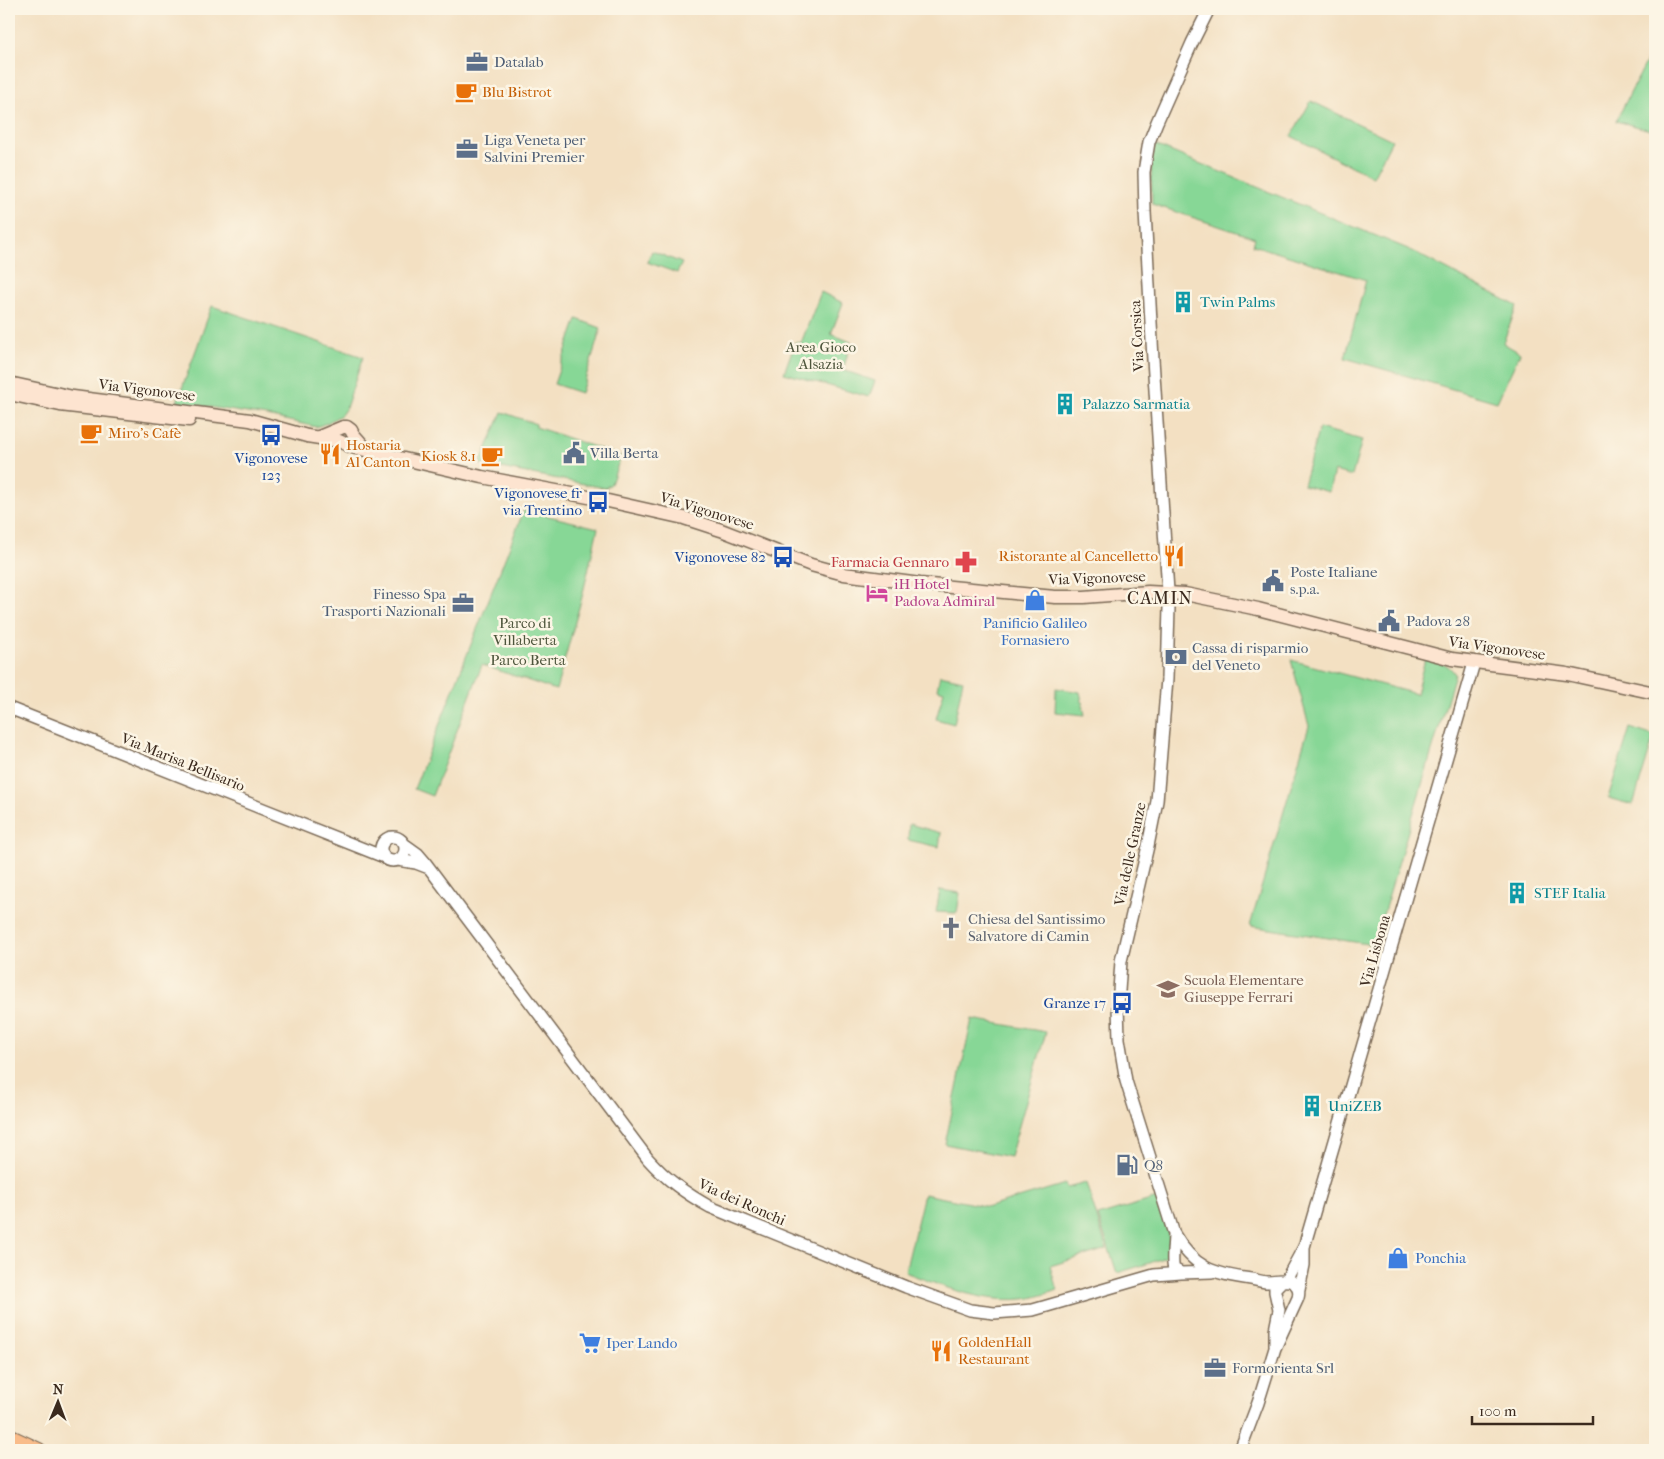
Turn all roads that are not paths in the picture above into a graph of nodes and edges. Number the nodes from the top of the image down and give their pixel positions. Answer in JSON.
{"nodes":[{"id":1,"x":1210,"y":9,"type":"edge"},
{"id":2,"x":9,"y":383,"type":"edge"},
{"id":3,"x":31,"y":388,"type":"junction"},
{"id":4,"x":13,"y":395,"type":"edge"},
{"id":5,"x":281,"y":428,"type":"junction"},
{"id":6,"x":1168,"y":592,"type":"junction"},
{"id":7,"x":1474,"y":663,"type":"junction"},
{"id":8,"x":1655,"y":693,"type":"edge"},
{"id":9,"x":9,"y":708,"type":"edge"},
{"id":10,"x":384,"y":841,"type":"junction"},
{"id":11,"x":346,"y":842,"type":"junction"},
{"id":12,"x":404,"y":844,"type":"junction"},
{"id":13,"x":384,"y":857,"type":"junction"},
{"id":14,"x":398,"y":860,"type":"junction"},
{"id":15,"x":429,"y":868,"type":"junction"},
{"id":16,"x":1174,"y":1234,"type":"junction"},
{"id":17,"x":1304,"y":1247,"type":"junction"},
{"id":18,"x":1190,"y":1256,"type":"junction"},
{"id":19,"x":1173,"y":1259,"type":"junction"},
{"id":20,"x":1215,"y":1272,"type":"junction"},
{"id":21,"x":1184,"y":1273,"type":"junction"},
{"id":22,"x":1154,"y":1275,"type":"junction"},
{"id":23,"x":1239,"y":1278,"type":"junction"},
{"id":24,"x":1284,"y":1281,"type":"junction"},
{"id":25,"x":1298,"y":1296,"type":"junction"},
{"id":26,"x":1276,"y":1299,"type":"junction"},
{"id":27,"x":1275,"y":1348,"type":"junction"},
{"id":28,"x":1253,"y":1418,"type":"junction"},
{"id":29,"x":9,"y":1436,"type":"edge"},
{"id":30,"x":39,"y":1450,"type":"edge"},
{"id":31,"x":1240,"y":1450,"type":"edge"},
{"id":32,"x":1249,"y":1450,"type":"edge"}],
"edges":[{"from":1,"to":6,"type":"street","name":"Via Corsica"},
{"from":2,"to":3,"type":"main road","name":"Via Vigonovese"},
{"from":3,"to":4,"type":"main road"},
{"from":3,"to":5,"type":"main road","name":"Via Vigonovese"},
{"from":4,"to":5,"type":"main road","name":"Via Vigonovese"},
{"from":5,"to":6,"type":"main road","name":"Via Vigonovese"},
{"from":6,"to":7,"type":"main road","name":"Via Vigonovese"},
{"from":6,"to":16,"type":"street","name":"Via delle Granze"},
{"from":7,"to":8,"type":"main road","name":"Via Vigonovese"},
{"from":7,"to":17,"type":"street","name":"Via Lisbona"},
{"from":9,"to":11,"type":"street","name":"Via Marisa Bellisario"},
{"from":10,"to":11,"type":"street","name":"Via Marisa Bellisario"},
{"from":10,"to":12,"type":"street"},
{"from":10,"to":13,"type":"street"},
{"from":11,"to":13,"type":"street","name":"Via Marisa Bellisario"},
{"from":12,"to":14,"type":"street"},
{"from":12,"to":15,"type":"street","name":"Via dei Ronchi"},
{"from":13,"to":14,"type":"street"},
{"from":14,"to":15,"type":"street"},
{"from":15,"to":22,"type":"street","name":"Via dei Ronchi"},
{"from":16,"to":18,"type":"street","name":"Via delle Granze"},
{"from":16,"to":19,"type":"street","name":"Via delle Granze"},
{"from":17,"to":24,"type":"street","name":"Via Lisbona"},
{"from":17,"to":25,"type":"street","name":"Via Lisbona"},
{"from":18,"to":19,"type":"street"},
{"from":18,"to":20,"type":"street","name":"Via delle Granze"},
{"from":18,"to":21,"type":"street"},
{"from":19,"to":21,"type":"street"},
{"from":19,"to":22,"type":"street","name":"Via dei Ronchi"},
{"from":20,"to":21,"type":"street","name":"Via delle Granze"},
{"from":20,"to":23,"type":"street","name":"Via delle Granze"},
{"from":21,"to":22,"type":"street","name":"Via dei Ronchi"},
{"from":23,"to":24,"type":"street","name":"Via delle Granze"},
{"from":23,"to":26,"type":"street","name":"Via delle Granze"},
{"from":24,"to":25,"type":"street"},
{"from":24,"to":26,"type":"street","name":"Via Lisbona"},
{"from":25,"to":26,"type":"street"},
{"from":25,"to":27,"type":"street","name":"Via Lisbona"},
{"from":26,"to":27,"type":"street","name":"Via Lisbona"},
{"from":27,"to":28,"type":"street","name":"Via Lisbona"},
{"from":28,"to":31,"type":"street","name":"Via Lisbona"},
{"from":28,"to":32,"type":"street","name":"Via Lisbona"},
{"from":29,"to":30,"type":"main road"}]}
